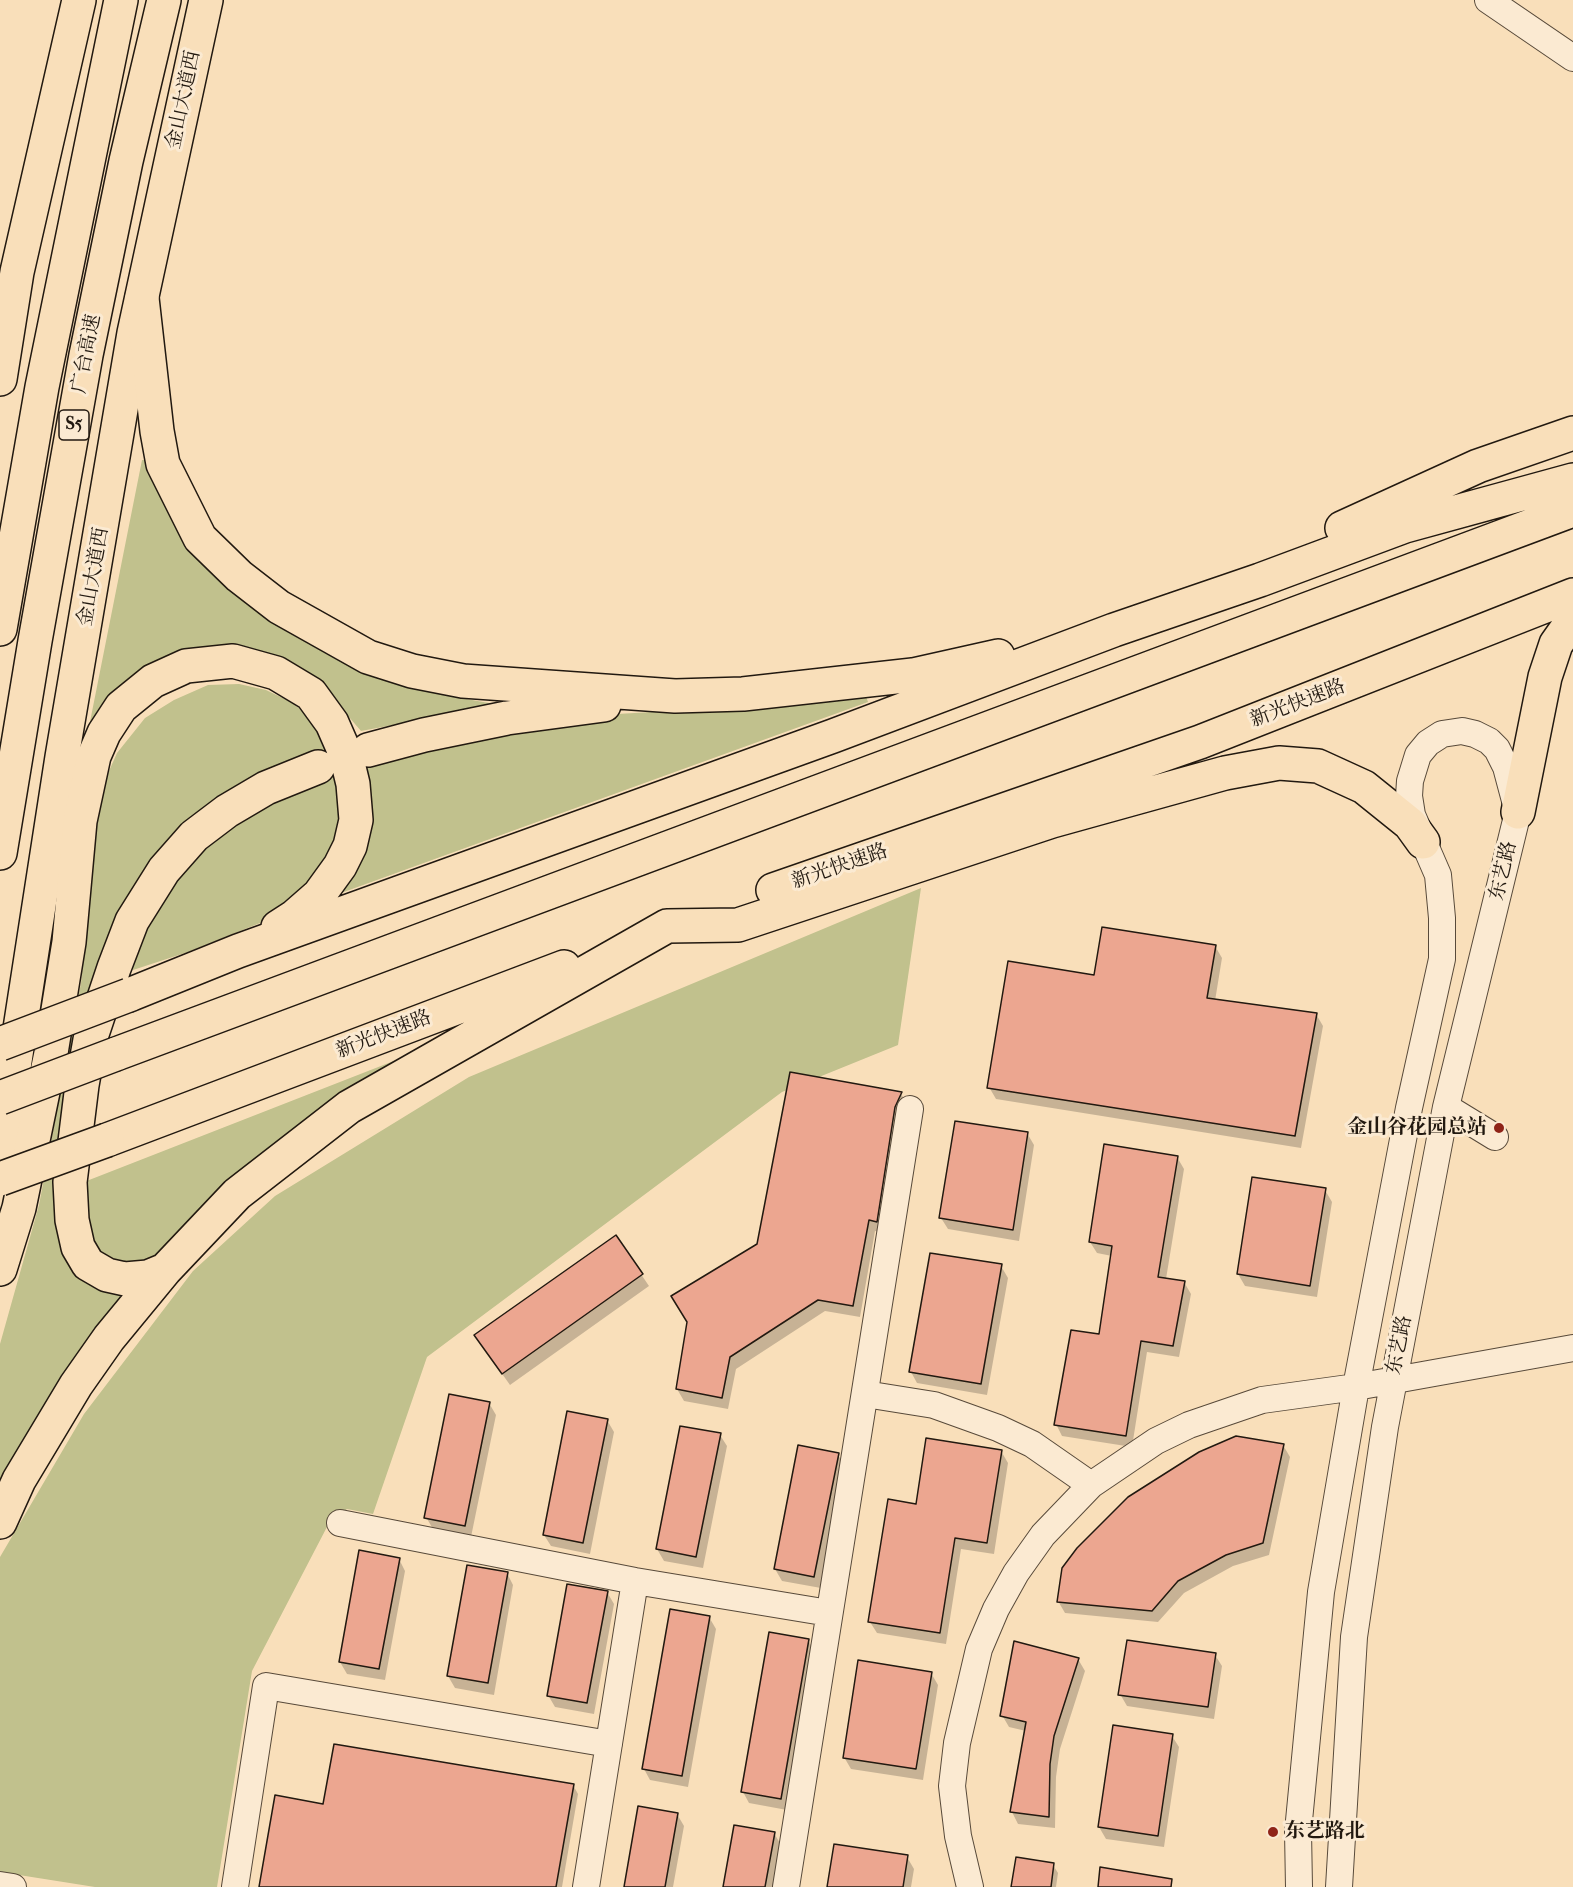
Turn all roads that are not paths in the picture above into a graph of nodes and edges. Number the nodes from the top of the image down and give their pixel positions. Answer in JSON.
{"nodes":[{"id":1,"x":79,"y":0,"type":"edge"},
{"id":2,"x":121,"y":0,"type":"edge"},
{"id":3,"x":164,"y":0,"type":"edge"},
{"id":4,"x":206,"y":0,"type":"edge"},
{"id":5,"x":1488,"y":0,"type":"edge"},
{"id":6,"x":1573,"y":58,"type":"edge"},
{"id":7,"x":142,"y":298,"type":"junction"},
{"id":8,"x":0,"y":379,"type":"edge"},
{"id":9,"x":1573,"y":433,"type":"edge"},
{"id":10,"x":1573,"y":480,"type":"edge"},
{"id":11,"x":1573,"y":510,"type":"edge"},
{"id":12,"x":1251,"y":583,"type":"junction"},
{"id":13,"x":1573,"y":595,"type":"edge"},
{"id":14,"x":1573,"y":620,"type":"edge"},
{"id":15,"x":0,"y":629,"type":"edge"},
{"id":16,"x":1114,"y":630,"type":"junction"},
{"id":17,"x":675,"y":696,"type":"junction"},
{"id":18,"x":368,"y":750,"type":"dead end"},
{"id":19,"x":318,"y":767,"type":"dead end"},
{"id":20,"x":1518,"y":812,"type":"junction"},
{"id":21,"x":1423,"y":842,"type":"junction"},
{"id":22,"x":0,"y":854,"type":"edge"},
{"id":23,"x":667,"y":926,"type":"junction"},
{"id":24,"x":238,"y":951,"type":"junction"},
{"id":25,"x":0,"y":1044,"type":"edge"},
{"id":26,"x":0,"y":1098,"type":"edge"},
{"id":27,"x":1446,"y":1107,"type":"junction"},
{"id":28,"x":910,"y":1109,"type":"dead end"},
{"id":29,"x":1495,"y":1137,"type":"dead end"},
{"id":30,"x":0,"y":1158,"type":"edge"},
{"id":31,"x":0,"y":1179,"type":"edge"},
{"id":32,"x":0,"y":1269,"type":"edge"},
{"id":33,"x":165,"y":1270,"type":"junction"},
{"id":34,"x":1573,"y":1348,"type":"edge"},
{"id":35,"x":1393,"y":1381,"type":"junction"},
{"id":36,"x":1356,"y":1387,"type":"junction"},
{"id":37,"x":865,"y":1394,"type":"junction"},
{"id":38,"x":1091,"y":1485,"type":"junction"},
{"id":39,"x":0,"y":1522,"type":"edge"},
{"id":40,"x":340,"y":1523,"type":"dead end"},
{"id":41,"x":635,"y":1581,"type":"junction"},
{"id":42,"x":830,"y":1613,"type":"junction"},
{"id":43,"x":609,"y":1744,"type":"junction"},
{"id":44,"x":0,"y":1885,"type":"edge"},
{"id":45,"x":13,"y":1887,"type":"edge"},
{"id":46,"x":235,"y":1887,"type":"edge"},
{"id":47,"x":586,"y":1887,"type":"edge"},
{"id":48,"x":786,"y":1887,"type":"edge"},
{"id":49,"x":970,"y":1887,"type":"edge"},
{"id":50,"x":1299,"y":1887,"type":"edge"},
{"id":51,"x":1339,"y":1887,"type":"edge"}],
"edges":[{"from":1,"to":8,"type":"main road"},
{"from":2,"to":15,"type":"main road","name":"广台高速","number":"S5"},
{"from":3,"to":22,"type":"main road","name":"广台高速","number":"S5"},
{"from":4,"to":7,"type":"main road","name":"金山大道西"},
{"from":5,"to":6,"type":"street"},
{"from":7,"to":17,"type":"main road"},
{"from":7,"to":30,"type":"main road","name":"金山大道西"},
{"from":9,"to":12,"type":"main road"},
{"from":10,"to":12,"type":"main road"},
{"from":11,"to":26,"type":"main road","bridge":true},
{"from":12,"to":16,"type":"main road"},
{"from":13,"to":23,"type":"main road","name":"新光快速路"},
{"from":14,"to":20,"type":"main road"},
{"from":16,"to":17,"type":"main road"},
{"from":16,"to":24,"type":"main road"},
{"from":17,"to":18,"type":"main road"},
{"from":19,"to":33,"type":"main road"},
{"from":20,"to":21,"type":"street","name":"东艺路"},
{"from":20,"to":27,"type":"street","name":"东艺路"},
{"from":21,"to":23,"type":"main road"},
{"from":21,"to":36,"type":"street","name":"东艺路"},
{"from":23,"to":31,"type":"main road","name":"新光快速路","bridge":true},
{"from":23,"to":33,"type":"main road"},
{"from":24,"to":25,"type":"main road","bridge":true},
{"from":24,"to":32,"type":"main road"},
{"from":27,"to":29,"type":"street"},
{"from":27,"to":35,"type":"street","name":"东艺路"},
{"from":28,"to":37,"type":"street"},
{"from":33,"to":39,"type":"main road"},
{"from":34,"to":35,"type":"street"},
{"from":35,"to":36,"type":"street"},
{"from":35,"to":51,"type":"street","name":"东艺路"},
{"from":36,"to":38,"type":"street"},
{"from":36,"to":50,"type":"street","name":"东艺路"},
{"from":37,"to":38,"type":"street"},
{"from":37,"to":42,"type":"street"},
{"from":38,"to":49,"type":"street"},
{"from":40,"to":41,"type":"street"},
{"from":41,"to":42,"type":"street"},
{"from":41,"to":43,"type":"street"},
{"from":42,"to":48,"type":"street"},
{"from":43,"to":46,"type":"street"},
{"from":43,"to":47,"type":"street"},
{"from":44,"to":45,"type":"street"}]}
